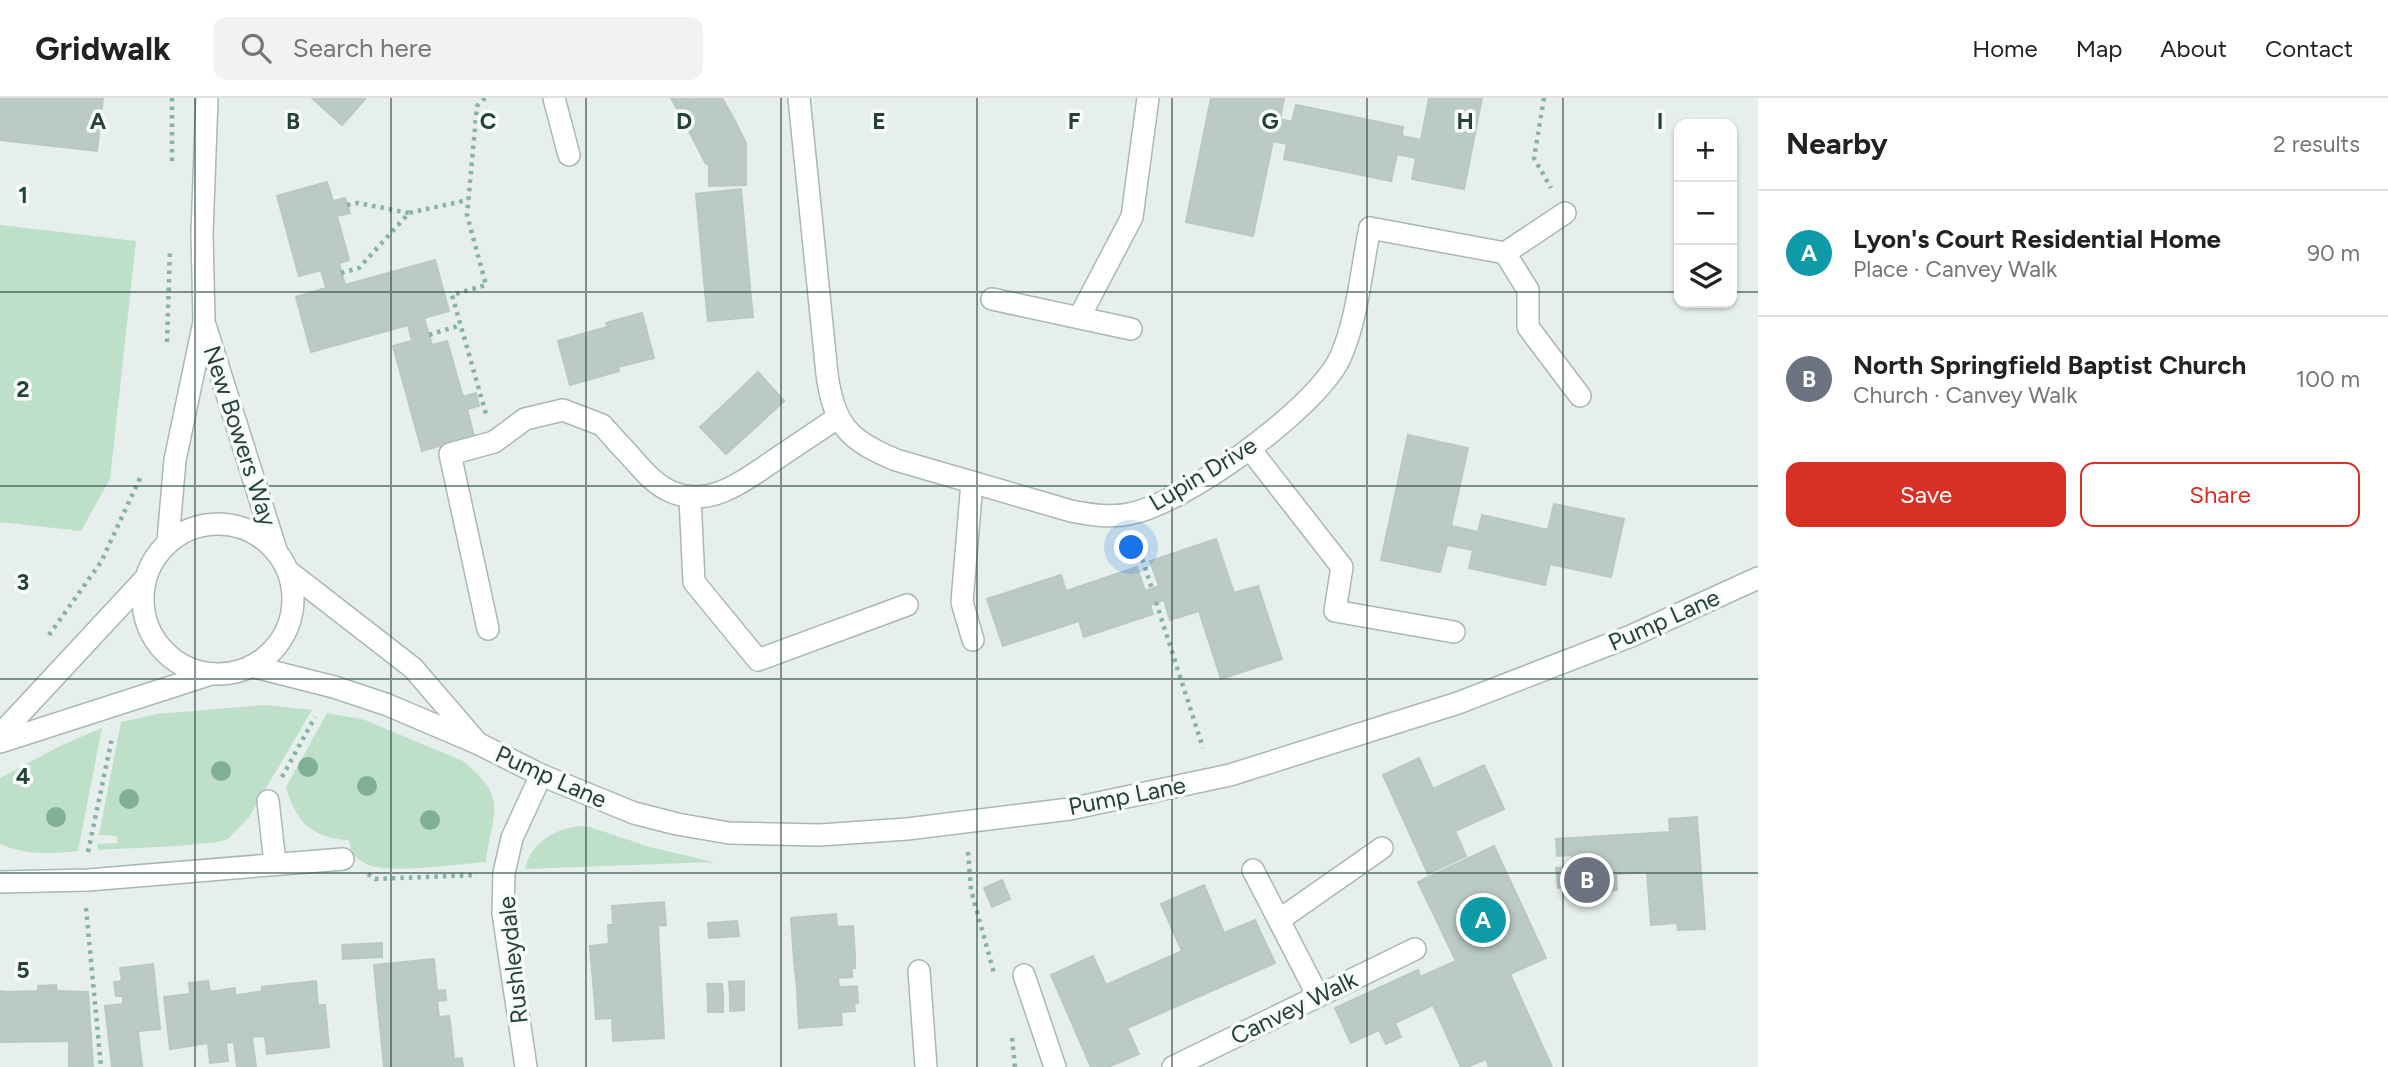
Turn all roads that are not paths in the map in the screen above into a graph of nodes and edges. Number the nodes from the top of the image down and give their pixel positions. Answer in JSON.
{"nodes":[{"id":1,"x":207,"y":98,"type":"edge"},
{"id":2,"x":554,"y":98,"type":"edge"},
{"id":3,"x":799,"y":98,"type":"edge"},
{"id":4,"x":1148,"y":98,"type":"edge"},
{"id":5,"x":569,"y":155,"type":"dead end"},
{"id":6,"x":1565,"y":213,"type":"road end"},
{"id":7,"x":1505,"y":253,"type":"junction"},
{"id":8,"x":992,"y":299,"type":"dead end"},
{"id":9,"x":1079,"y":318,"type":"junction"},
{"id":10,"x":204,"y":322,"type":"junction"},
{"id":11,"x":1131,"y":329,"type":"dead end"},
{"id":12,"x":1580,"y":396,"type":"dead end"},
{"id":13,"x":837,"y":418,"type":"junction"},
{"id":14,"x":1250,"y":449,"type":"junction"},
{"id":15,"x":972,"y":482,"type":"junction"},
{"id":16,"x":690,"y":498,"type":"junction"},
{"id":17,"x":168,"y":541,"type":"junction"},
{"id":18,"x":276,"y":550,"type":"junction"},
{"id":19,"x":288,"y":571,"type":"junction"},
{"id":20,"x":1758,"y":578,"type":"edge"},
{"id":21,"x":145,"y":579,"type":"junction"},
{"id":22,"x":907,"y":605,"type":"dead end"},
{"id":23,"x":488,"y":629,"type":"dead end"},
{"id":24,"x":1454,"y":632,"type":"dead end"},
{"id":25,"x":974,"y":640,"type":"dead end"},
{"id":26,"x":251,"y":666,"type":"junction"},
{"id":27,"x":211,"y":674,"type":"junction"},
{"id":28,"x":0,"y":735,"type":"edge"},
{"id":29,"x":0,"y":742,"type":"edge"},
{"id":30,"x":477,"y":743,"type":"junction"},
{"id":31,"x":541,"y":775,"type":"junction"},
{"id":32,"x":268,"y":801,"type":"road end"},
{"id":33,"x":1382,"y":848,"type":"dead end"},
{"id":34,"x":343,"y":859,"type":"road end"},
{"id":35,"x":275,"y":863,"type":"junction"},
{"id":36,"x":1253,"y":870,"type":"dead end"},
{"id":37,"x":0,"y":882,"type":"edge"},
{"id":38,"x":1279,"y":920,"type":"junction"},
{"id":39,"x":1415,"y":948,"type":"dead end"},
{"id":40,"x":919,"y":971,"type":"dead end"},
{"id":41,"x":1024,"y":975,"type":"dead end"},
{"id":42,"x":1318,"y":996,"type":"junction"},
{"id":43,"x":526,"y":1067,"type":"edge"},
{"id":44,"x":926,"y":1067,"type":"edge"},
{"id":45,"x":1055,"y":1067,"type":"edge"},
{"id":46,"x":1173,"y":1067,"type":"edge"}],
"edges":[{"from":1,"to":10,"type":"street","name":"New Bowers Way"},
{"from":2,"to":5,"type":"street"},
{"from":3,"to":13,"type":"street"},
{"from":4,"to":9,"type":"street"},
{"from":6,"to":7,"type":"street"},
{"from":7,"to":12,"type":"street"},
{"from":7,"to":14,"type":"street","name":"Lupin Drive"},
{"from":8,"to":9,"type":"street"},
{"from":9,"to":11,"type":"street"},
{"from":10,"to":17,"type":"street","name":"New Bowers Way"},
{"from":10,"to":18,"type":"street","name":"New Bowers Way"},
{"from":13,"to":15,"type":"street","name":"Lupin Drive"},
{"from":13,"to":16,"type":"street"},
{"from":14,"to":15,"type":"street","name":"Lupin Drive"},
{"from":14,"to":24,"type":"street"},
{"from":15,"to":25,"type":"street"},
{"from":16,"to":22,"type":"street"},
{"from":16,"to":23,"type":"street"},
{"from":17,"to":18,"type":"street","name":"Pump Lane"},
{"from":17,"to":21,"type":"street","name":"Pump Lane"},
{"from":18,"to":19,"type":"street","name":"Pump Lane"},
{"from":19,"to":26,"type":"street","name":"Pump Lane"},
{"from":19,"to":30,"type":"street","name":"Pump Lane"},
{"from":20,"to":31,"type":"street","name":"Pump Lane"},
{"from":21,"to":27,"type":"street","name":"Pump Lane"},
{"from":21,"to":28,"type":"street","name":"Pump Lane"},
{"from":26,"to":27,"type":"street","name":"Pump Lane"},
{"from":26,"to":30,"type":"street","name":"Pump Lane"},
{"from":27,"to":29,"type":"street","name":"Pump Lane"},
{"from":30,"to":31,"type":"street","name":"Pump Lane"},
{"from":31,"to":43,"type":"street","name":"Rushleydale"},
{"from":32,"to":35,"type":"street"},
{"from":33,"to":38,"type":"street"},
{"from":34,"to":35,"type":"street"},
{"from":35,"to":37,"type":"street"},
{"from":36,"to":38,"type":"street"},
{"from":38,"to":42,"type":"street"},
{"from":39,"to":42,"type":"street","name":"Canvey Walk"},
{"from":40,"to":44,"type":"street"},
{"from":41,"to":45,"type":"street"},
{"from":42,"to":46,"type":"street","name":"Canvey Walk"}]}
